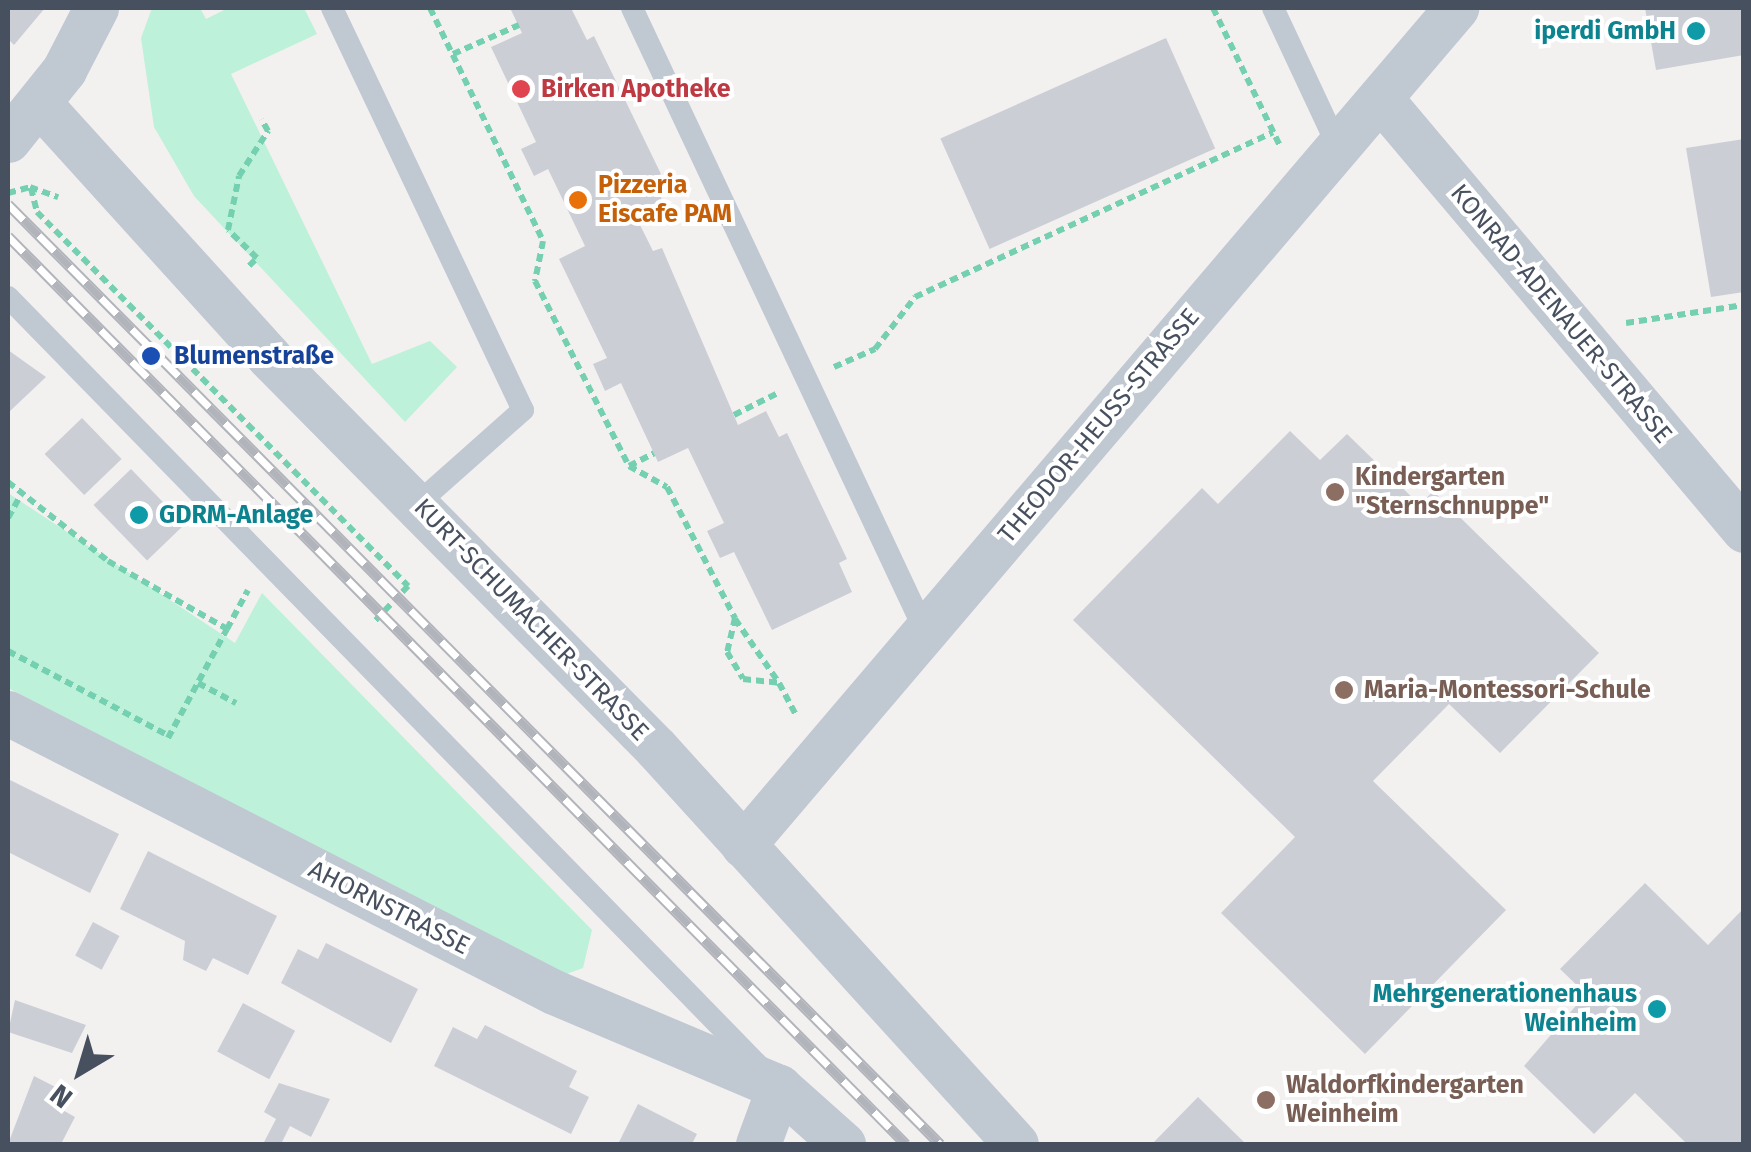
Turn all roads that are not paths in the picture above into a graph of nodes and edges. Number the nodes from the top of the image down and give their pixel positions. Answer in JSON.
{"nodes":[{"id":1,"x":96,"y":8,"type":"edge"},
{"id":2,"x":332,"y":8,"type":"edge"},
{"id":3,"x":632,"y":8,"type":"edge"},
{"id":4,"x":1272,"y":8,"type":"edge"},
{"id":5,"x":1456,"y":8,"type":"edge"},
{"id":6,"x":1380,"y":98,"type":"junction"},
{"id":7,"x":39,"y":104,"type":"junction"},
{"id":8,"x":8,"y":140,"type":"edge"},
{"id":9,"x":1338,"y":147,"type":"junction"},
{"id":10,"x":8,"y":297,"type":"edge"},
{"id":11,"x":417,"y":504,"type":"junction"},
{"id":12,"x":1744,"y":530,"type":"edge"},
{"id":13,"x":925,"y":631,"type":"junction"},
{"id":14,"x":8,"y":713,"type":"edge"},
{"id":15,"x":742,"y":845,"type":"junction"},
{"id":16,"x":778,"y":1087,"type":"junction"},
{"id":17,"x":758,"y":1144,"type":"edge"},
{"id":18,"x":842,"y":1144,"type":"edge"},
{"id":19,"x":1016,"y":1144,"type":"edge"}],
"edges":[{"from":1,"to":7,"type":"street"},
{"from":2,"to":11,"type":"lane"},
{"from":3,"to":13,"type":"lane"},
{"from":4,"to":9,"type":"lane"},
{"from":5,"to":6,"type":"street","name":"THEODOR-HEUSS-STRASSE"},
{"from":6,"to":9,"type":"street","name":"THEODOR-HEUSS-STRASSE"},
{"from":6,"to":12,"type":"street","name":"KONRAD-ADENAUER-STRASSE"},
{"from":7,"to":8,"type":"street"},
{"from":7,"to":11,"type":"street","name":"KURT-SCHUMACHER-STRASSE"},
{"from":9,"to":13,"type":"street","name":"THEODOR-HEUSS-STRASSE"},
{"from":10,"to":16,"type":"lane"},
{"from":11,"to":15,"type":"street","name":"KURT-SCHUMACHER-STRASSE"},
{"from":13,"to":15,"type":"street","name":"THEODOR-HEUSS-STRASSE"},
{"from":14,"to":16,"type":"street","name":"AHORNSTRASSE"},
{"from":15,"to":19,"type":"street","name":"KURT-SCHUMACHER-STRASSE"},
{"from":16,"to":17,"type":"street"},
{"from":16,"to":18,"type":"street","name":"AHORNSTRASSE"}]}
